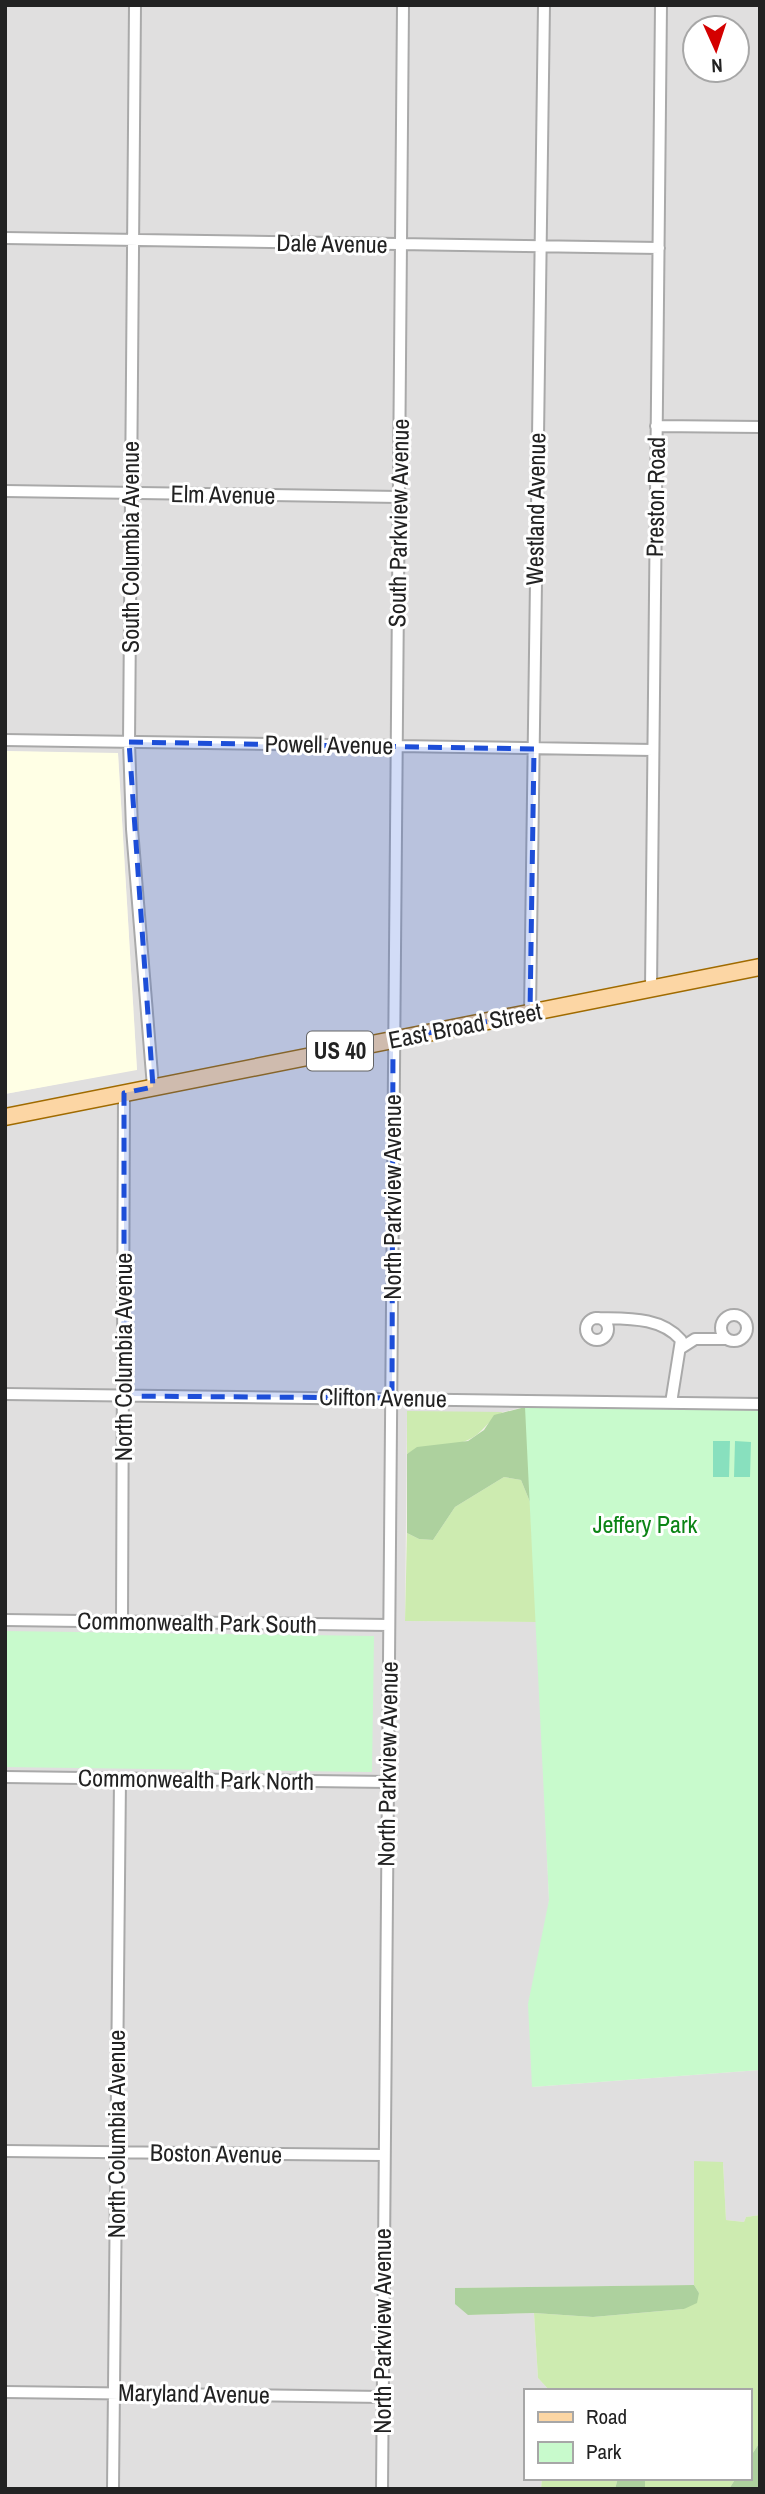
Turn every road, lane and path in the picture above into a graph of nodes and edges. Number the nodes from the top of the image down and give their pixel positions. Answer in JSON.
{"nodes":[{"id":1,"x":135,"y":5,"type":"edge"},
{"id":2,"x":403,"y":5,"type":"edge"},
{"id":3,"x":544,"y":5,"type":"edge"},
{"id":4,"x":661,"y":5,"type":"edge"},
{"id":5,"x":5,"y":238,"type":"edge"},
{"id":6,"x":133,"y":240,"type":"junction"},
{"id":7,"x":401,"y":245,"type":"junction"},
{"id":8,"x":540,"y":246,"type":"junction"},
{"id":9,"x":659,"y":248,"type":"junction"},
{"id":10,"x":656,"y":426,"type":"junction"},
{"id":11,"x":760,"y":427,"type":"edge"},
{"id":12,"x":5,"y":491,"type":"edge"},
{"id":13,"x":131,"y":493,"type":"junction"},
{"id":14,"x":399,"y":497,"type":"junction"},
{"id":15,"x":5,"y":740,"type":"edge"},
{"id":16,"x":129,"y":742,"type":"junction"},
{"id":17,"x":396,"y":746,"type":"junction"},
{"id":18,"x":534,"y":749,"type":"junction"},
{"id":19,"x":653,"y":750,"type":"junction"},
{"id":20,"x":760,"y":967,"type":"edge"},
{"id":21,"x":651,"y":989,"type":"junction"},
{"id":22,"x":530,"y":1013,"type":"junction"},
{"id":23,"x":393,"y":1040,"type":"junction"},
{"id":24,"x":153,"y":1087,"type":"junction"},
{"id":25,"x":124,"y":1093,"type":"junction"},
{"id":26,"x":5,"y":1117,"type":"edge"},
{"id":27,"x":596,"y":1318,"type":"dead end"},
{"id":28,"x":727,"y":1339,"type":"dead end"},
{"id":29,"x":681,"y":1348,"type":"junction"},
{"id":30,"x":5,"y":1394,"type":"edge"},
{"id":31,"x":124,"y":1396,"type":"junction"},
{"id":32,"x":392,"y":1398,"type":"junction"},
{"id":33,"x":671,"y":1403,"type":"junction"},
{"id":34,"x":760,"y":1404,"type":"edge"},
{"id":35,"x":5,"y":1620,"type":"edge"},
{"id":36,"x":121,"y":1622,"type":"junction"},
{"id":37,"x":389,"y":1625,"type":"junction"},
{"id":38,"x":5,"y":1777,"type":"edge"},
{"id":39,"x":120,"y":1779,"type":"junction"},
{"id":40,"x":387,"y":1782,"type":"junction"},
{"id":41,"x":5,"y":2151,"type":"edge"},
{"id":42,"x":117,"y":2152,"type":"junction"},
{"id":43,"x":384,"y":2155,"type":"junction"},
{"id":44,"x":5,"y":2392,"type":"edge"},
{"id":45,"x":114,"y":2393,"type":"junction"},
{"id":46,"x":383,"y":2397,"type":"junction"},
{"id":47,"x":113,"y":2489,"type":"edge"},
{"id":48,"x":382,"y":2489,"type":"edge"}],
"edges":[{"from":1,"to":6,"type":"street","name":"South Columbia Avenue"},
{"from":2,"to":7,"type":"street","name":"South Parkview Avenue"},
{"from":3,"to":8,"type":"street","name":"Westland Avenue"},
{"from":4,"to":9,"type":"street","name":"Preston Road"},
{"from":5,"to":6,"type":"street","name":"Dale Avenue"},
{"from":6,"to":7,"type":"street","name":"Dale Avenue"},
{"from":6,"to":13,"type":"street","name":"South Columbia Avenue"},
{"from":7,"to":8,"type":"street","name":"Dale Avenue"},
{"from":7,"to":14,"type":"street","name":"South Parkview Avenue"},
{"from":8,"to":9,"type":"street","name":"Dale Avenue"},
{"from":8,"to":18,"type":"street","name":"Westland Avenue"},
{"from":9,"to":10,"type":"street","name":"Preston Road"},
{"from":10,"to":11,"type":"street"},
{"from":10,"to":19,"type":"street","name":"Preston Road"},
{"from":12,"to":13,"type":"street","name":"Elm Avenue"},
{"from":13,"to":14,"type":"street","name":"Elm Avenue"},
{"from":13,"to":16,"type":"street","name":"South Columbia Avenue"},
{"from":14,"to":17,"type":"street","name":"South Parkview Avenue"},
{"from":15,"to":16,"type":"street","name":"Powell Avenue"},
{"from":16,"to":17,"type":"street","name":"Powell Avenue"},
{"from":16,"to":24,"type":"street","name":"South Columbia Avenue"},
{"from":17,"to":18,"type":"street","name":"Powell Avenue"},
{"from":17,"to":23,"type":"street","name":"South Parkview Avenue"},
{"from":18,"to":19,"type":"street","name":"Powell Avenue"},
{"from":18,"to":22,"type":"street","name":"Westland Avenue"},
{"from":19,"to":21,"type":"street","name":"Preston Road"},
{"from":20,"to":21,"type":"main road","name":"East Broad Street","number":"US 40"},
{"from":21,"to":22,"type":"main road","name":"East Broad Street","number":"US 40"},
{"from":22,"to":23,"type":"main road","name":"East Broad Street","number":"US 40"},
{"from":23,"to":24,"type":"main road","name":"East Broad Street","number":"US 40"},
{"from":23,"to":32,"type":"street","name":"North Parkview Avenue"},
{"from":24,"to":25,"type":"main road","name":"East Broad Street","number":"US 40"},
{"from":25,"to":26,"type":"main road","name":"East Broad Street","number":"US 40"},
{"from":25,"to":31,"type":"street","name":"North Columbia Avenue"},
{"from":27,"to":29,"type":"street"},
{"from":28,"to":29,"type":"street"},
{"from":29,"to":33,"type":"street"},
{"from":30,"to":31,"type":"street","name":"Clifton Avenue"},
{"from":31,"to":32,"type":"street","name":"Clifton Avenue"},
{"from":31,"to":36,"type":"street","name":"North Columbia Avenue"},
{"from":32,"to":33,"type":"street","name":"Clifton Avenue"},
{"from":32,"to":37,"type":"street","name":"North Parkview Avenue"},
{"from":33,"to":34,"type":"street","name":"Clifton Avenue"},
{"from":35,"to":36,"type":"street","name":"Commonwealth Park South"},
{"from":36,"to":37,"type":"street","name":"Commonwealth Park South"},
{"from":37,"to":40,"type":"street","name":"North Parkview Avenue"},
{"from":38,"to":39,"type":"street","name":"Commonwealth Park North"},
{"from":39,"to":40,"type":"street","name":"Commonwealth Park North"},
{"from":39,"to":42,"type":"street","name":"North Columbia Avenue"},
{"from":40,"to":43,"type":"street","name":"North Parkview Avenue"},
{"from":41,"to":42,"type":"street","name":"Boston Avenue"},
{"from":42,"to":43,"type":"street","name":"Boston Avenue"},
{"from":42,"to":45,"type":"street","name":"North Columbia Avenue"},
{"from":43,"to":46,"type":"street","name":"North Parkview Avenue"},
{"from":44,"to":45,"type":"street","name":"Maryland Avenue"},
{"from":45,"to":46,"type":"street","name":"Maryland Avenue"},
{"from":45,"to":47,"type":"street","name":"North Columbia Avenue"},
{"from":46,"to":48,"type":"street","name":"North Parkview Avenue"}]}
